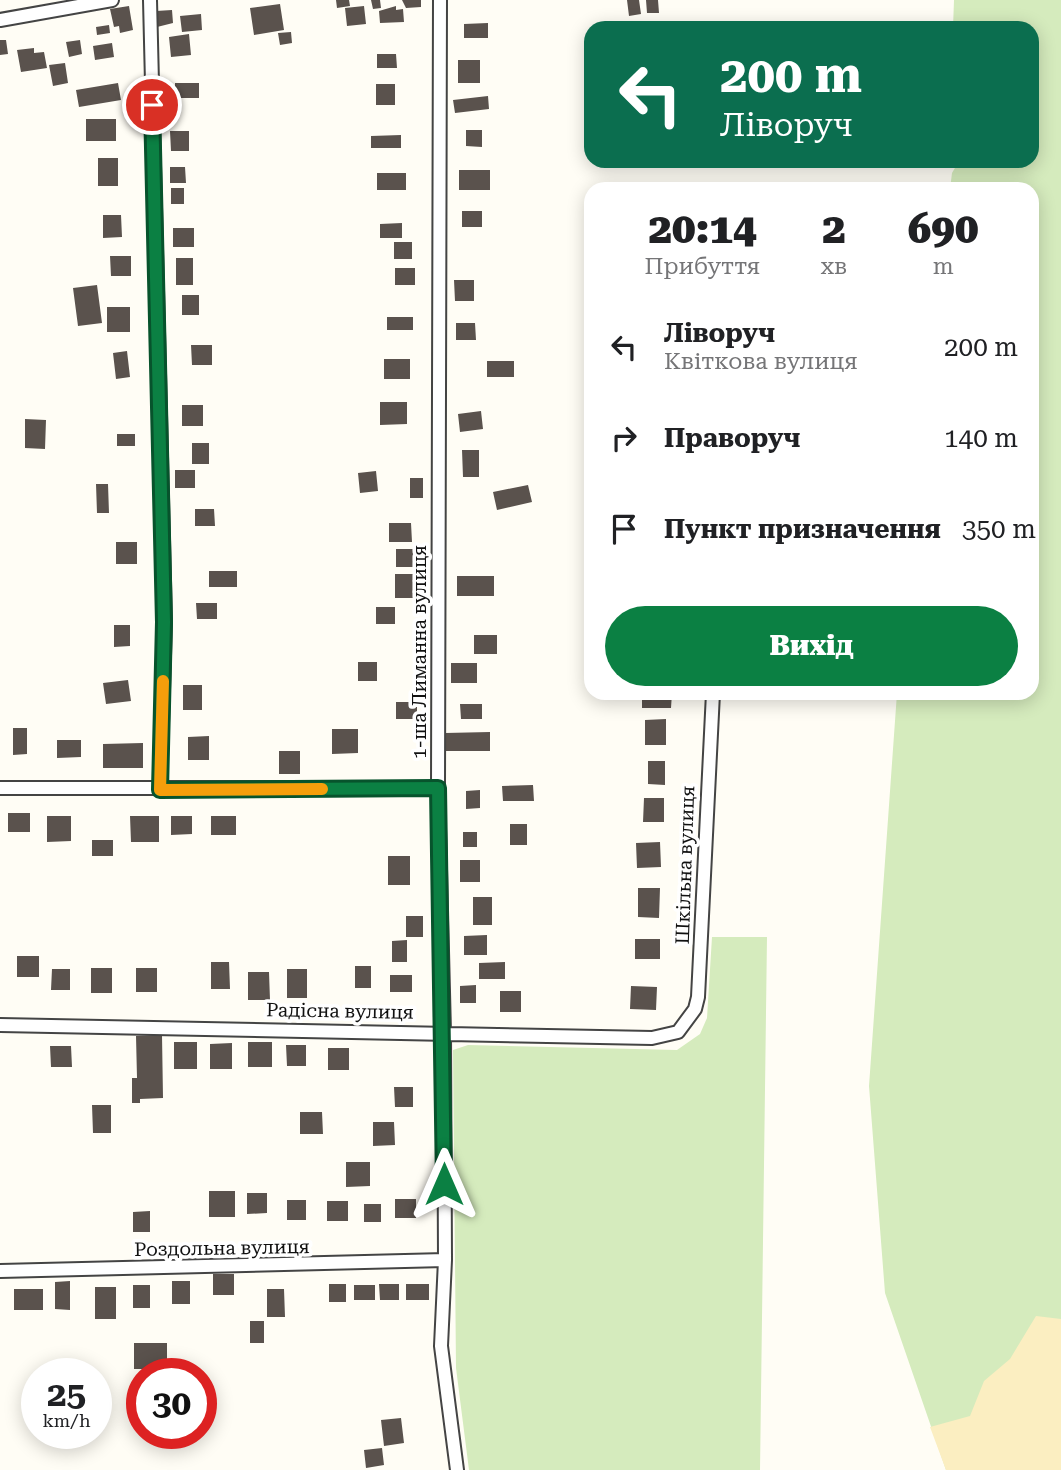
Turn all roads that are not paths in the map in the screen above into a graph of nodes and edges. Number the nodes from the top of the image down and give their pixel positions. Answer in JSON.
{"nodes":[{"id":1,"x":112,"y":0,"type":"edge"},
{"id":2,"x":150,"y":0,"type":"edge"},
{"id":3,"x":440,"y":0,"type":"edge"},
{"id":4,"x":0,"y":20,"type":"edge"},
{"id":5,"x":713,"y":700,"type":"edge"},
{"id":6,"x":0,"y":788,"type":"edge"},
{"id":7,"x":438,"y":788,"type":"junction"},
{"id":8,"x":160,"y":790,"type":"junction"},
{"id":9,"x":0,"y":1025,"type":"edge"},
{"id":10,"x":444,"y":1032,"type":"junction"},
{"id":11,"x":678,"y":1032,"type":"joint"},
{"id":12,"x":445,"y":1261,"type":"junction"},
{"id":13,"x":0,"y":1271,"type":"edge"},
{"id":14,"x":457,"y":1470,"type":"edge"}],
"edges":[{"from":1,"to":4,"type":"street"},
{"from":2,"to":8,"type":"street"},
{"from":3,"to":7,"type":"street","name":"1-ша Лиманна вулиця"},
{"from":5,"to":11,"type":"street","name":"Шкільна вулиця"},
{"from":6,"to":8,"type":"street"},
{"from":7,"to":8,"type":"street"},
{"from":7,"to":10,"type":"street","name":"1-ша Лиманна вулиця"},
{"from":9,"to":10,"type":"street","name":"Радісна вулиця"},
{"from":10,"to":11,"type":"street","name":"Радісна вулиця"},
{"from":10,"to":12,"type":"street","name":"1-ша Лиманна вулиця"},
{"from":12,"to":13,"type":"street","name":"Роздольна вулиця"},
{"from":12,"to":14,"type":"street","name":"1-ша Лиманна вулиця"}]}
